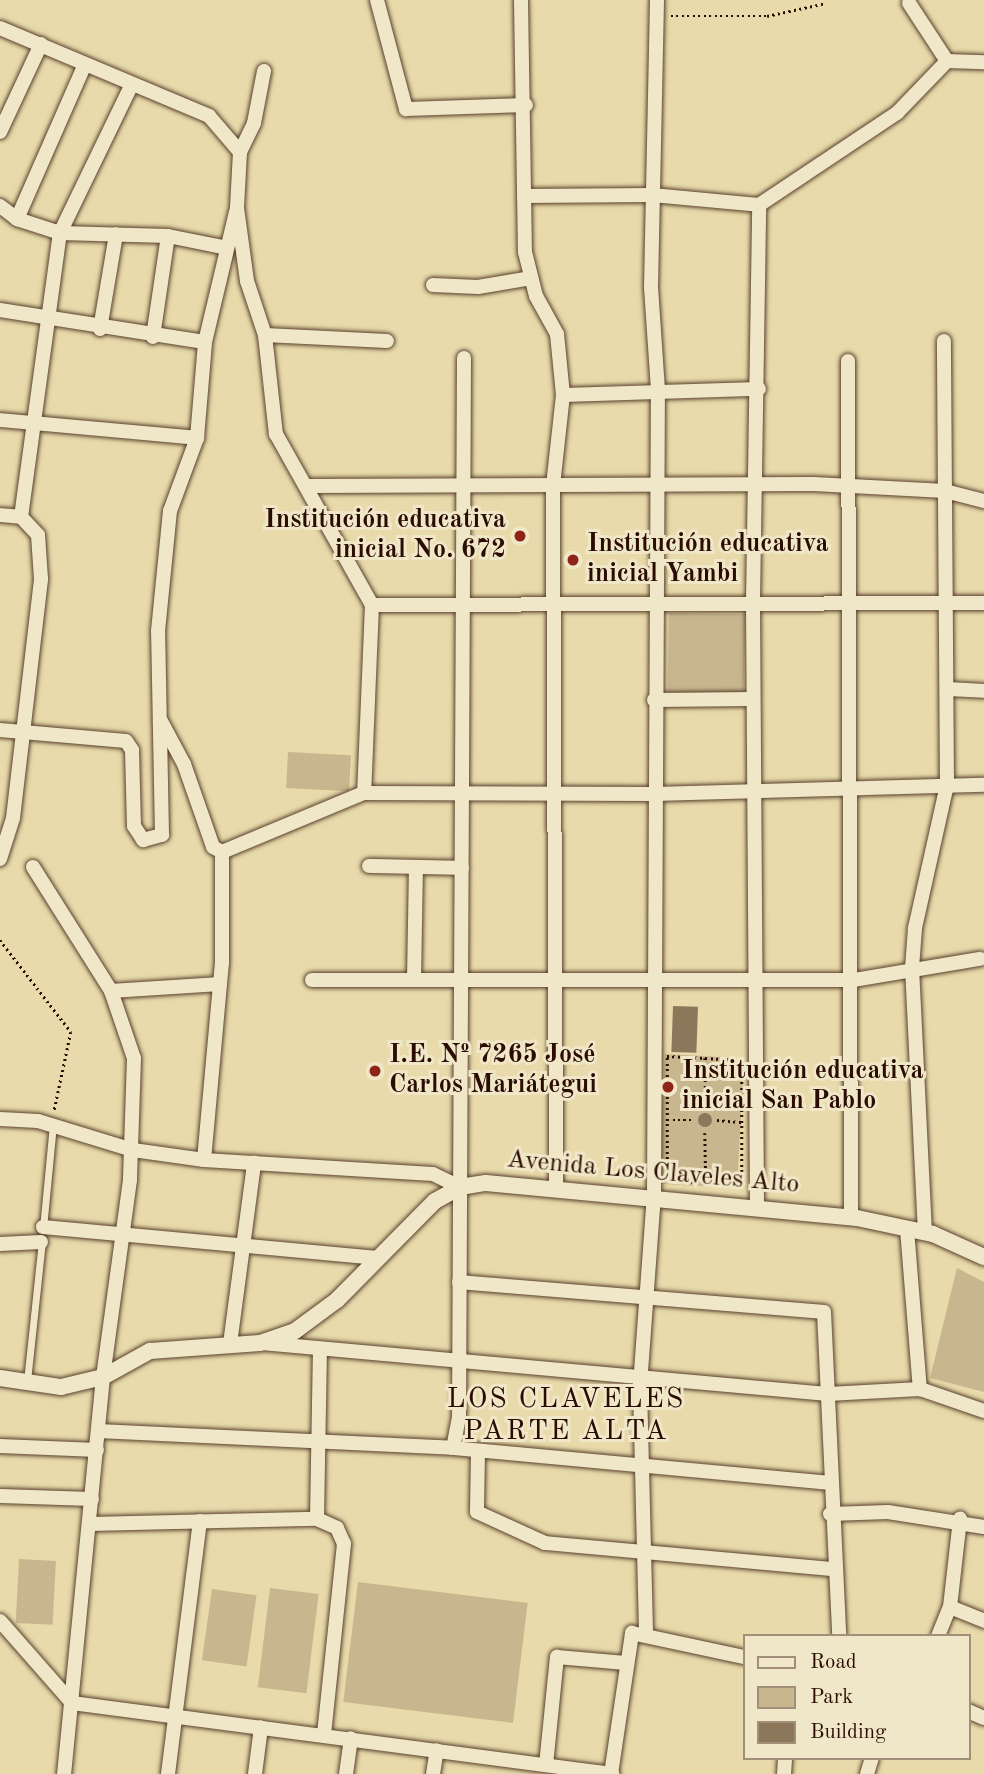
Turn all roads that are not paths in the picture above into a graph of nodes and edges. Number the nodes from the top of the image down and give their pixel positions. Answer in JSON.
{"nodes":[{"id":1,"x":377,"y":0,"type":"edge"},
{"id":2,"x":521,"y":0,"type":"edge"},
{"id":3,"x":657,"y":0,"type":"edge"},
{"id":4,"x":909,"y":4,"type":"dead end"},
{"id":5,"x":0,"y":28,"type":"edge"},
{"id":6,"x":41,"y":44,"type":"junction"},
{"id":7,"x":947,"y":61,"type":"junction"},
{"id":8,"x":984,"y":62,"type":"edge"},
{"id":9,"x":85,"y":64,"type":"junction"},
{"id":10,"x":264,"y":71,"type":"dead end"},
{"id":11,"x":132,"y":84,"type":"junction"},
{"id":12,"x":526,"y":105,"type":"junction"},
{"id":13,"x":0,"y":132,"type":"edge"},
{"id":14,"x":240,"y":152,"type":"junction"},
{"id":15,"x":652,"y":195,"type":"junction"},
{"id":16,"x":524,"y":196,"type":"junction"},
{"id":17,"x":759,"y":205,"type":"junction"},
{"id":18,"x":0,"y":206,"type":"edge"},
{"id":19,"x":237,"y":208,"type":"junction"},
{"id":20,"x":17,"y":219,"type":"junction"},
{"id":21,"x":60,"y":233,"type":"junction"},
{"id":22,"x":116,"y":234,"type":"junction"},
{"id":23,"x":168,"y":236,"type":"junction"},
{"id":24,"x":222,"y":247,"type":"junction"},
{"id":25,"x":531,"y":278,"type":"junction"},
{"id":26,"x":433,"y":285,"type":"dead end"},
{"id":27,"x":0,"y":310,"type":"edge"},
{"id":28,"x":47,"y":319,"type":"junction"},
{"id":29,"x":100,"y":329,"type":"junction"},
{"id":30,"x":265,"y":335,"type":"junction"},
{"id":31,"x":153,"y":337,"type":"junction"},
{"id":32,"x":387,"y":341,"type":"dead end"},
{"id":33,"x":944,"y":341,"type":"dead end"},
{"id":34,"x":205,"y":342,"type":"junction"},
{"id":35,"x":464,"y":358,"type":"dead end"},
{"id":36,"x":848,"y":361,"type":"dead end"},
{"id":37,"x":759,"y":389,"type":"junction"},
{"id":38,"x":658,"y":390,"type":"junction"},
{"id":39,"x":564,"y":395,"type":"junction"},
{"id":40,"x":0,"y":420,"type":"edge"},
{"id":41,"x":34,"y":424,"type":"junction"},
{"id":42,"x":197,"y":438,"type":"junction"},
{"id":43,"x":463,"y":485,"type":"junction"},
{"id":44,"x":554,"y":485,"type":"junction"},
{"id":45,"x":656,"y":485,"type":"junction"},
{"id":46,"x":756,"y":485,"type":"junction"},
{"id":47,"x":307,"y":486,"type":"junction"},
{"id":48,"x":849,"y":486,"type":"junction"},
{"id":49,"x":946,"y":491,"type":"junction"},
{"id":50,"x":984,"y":501,"type":"edge"},
{"id":51,"x":0,"y":515,"type":"edge"},
{"id":52,"x":21,"y":517,"type":"junction"},
{"id":53,"x":555,"y":601,"type":"junction"},
{"id":54,"x":654,"y":601,"type":"junction"},
{"id":55,"x":753,"y":601,"type":"junction"},
{"id":56,"x":463,"y":602,"type":"junction"},
{"id":57,"x":850,"y":602,"type":"junction"},
{"id":58,"x":947,"y":603,"type":"junction"},
{"id":59,"x":984,"y":603,"type":"edge"},
{"id":60,"x":372,"y":606,"type":"junction"},
{"id":61,"x":948,"y":689,"type":"junction"},
{"id":62,"x":984,"y":691,"type":"edge"},
{"id":63,"x":654,"y":699,"type":"junction"},
{"id":64,"x":753,"y":699,"type":"junction"},
{"id":65,"x":161,"y":721,"type":"junction"},
{"id":66,"x":0,"y":730,"type":"edge"},
{"id":67,"x":25,"y":733,"type":"junction"},
{"id":68,"x":946,"y":786,"type":"junction"},
{"id":69,"x":984,"y":786,"type":"edge"},
{"id":70,"x":853,"y":789,"type":"junction"},
{"id":71,"x":753,"y":792,"type":"junction"},
{"id":72,"x":364,"y":793,"type":"junction"},
{"id":73,"x":654,"y":794,"type":"junction"},
{"id":74,"x":557,"y":795,"type":"junction"},
{"id":75,"x":463,"y":796,"type":"junction"},
{"id":76,"x":222,"y":852,"type":"junction"},
{"id":77,"x":0,"y":859,"type":"edge"},
{"id":78,"x":369,"y":866,"type":"dead end"},
{"id":79,"x":33,"y":867,"type":"dead end"},
{"id":80,"x":416,"y":867,"type":"junction"},
{"id":81,"x":462,"y":868,"type":"junction"},
{"id":82,"x":981,"y":959,"type":"dead end"},
{"id":83,"x":912,"y":968,"type":"junction"},
{"id":84,"x":414,"y":979,"type":"junction"},
{"id":85,"x":460,"y":979,"type":"junction"},
{"id":86,"x":312,"y":980,"type":"dead end"},
{"id":87,"x":754,"y":980,"type":"junction"},
{"id":88,"x":855,"y":980,"type":"junction"},
{"id":89,"x":653,"y":981,"type":"junction"},
{"id":90,"x":555,"y":982,"type":"junction"},
{"id":91,"x":220,"y":984,"type":"junction"},
{"id":92,"x":111,"y":991,"type":"junction"},
{"id":93,"x":0,"y":1118,"type":"edge"},
{"id":94,"x":53,"y":1125,"type":"junction"},
{"id":95,"x":133,"y":1150,"type":"junction"},
{"id":96,"x":204,"y":1160,"type":"junction"},
{"id":97,"x":254,"y":1163,"type":"junction"},
{"id":98,"x":556,"y":1186,"type":"junction"},
{"id":99,"x":460,"y":1187,"type":"junction"},
{"id":100,"x":654,"y":1196,"type":"junction"},
{"id":101,"x":757,"y":1207,"type":"junction"},
{"id":102,"x":852,"y":1217,"type":"junction"},
{"id":103,"x":907,"y":1229,"type":"junction"},
{"id":104,"x":925,"y":1233,"type":"junction"},
{"id":105,"x":42,"y":1235,"type":"junction"},
{"id":106,"x":122,"y":1237,"type":"junction"},
{"id":107,"x":0,"y":1244,"type":"edge"},
{"id":108,"x":243,"y":1247,"type":"junction"},
{"id":109,"x":984,"y":1257,"type":"edge"},
{"id":110,"x":378,"y":1258,"type":"junction"},
{"id":111,"x":459,"y":1282,"type":"junction"},
{"id":112,"x":646,"y":1299,"type":"junction"},
{"id":113,"x":260,"y":1343,"type":"junction"},
{"id":114,"x":230,"y":1344,"type":"junction"},
{"id":115,"x":320,"y":1349,"type":"junction"},
{"id":116,"x":459,"y":1361,"type":"junction"},
{"id":117,"x":103,"y":1377,"type":"junction"},
{"id":118,"x":640,"y":1377,"type":"junction"},
{"id":119,"x":0,"y":1378,"type":"edge"},
{"id":120,"x":27,"y":1382,"type":"junction"},
{"id":121,"x":920,"y":1389,"type":"junction"},
{"id":122,"x":828,"y":1394,"type":"junction"},
{"id":123,"x":984,"y":1411,"type":"edge"},
{"id":124,"x":98,"y":1431,"type":"junction"},
{"id":125,"x":323,"y":1443,"type":"junction"},
{"id":126,"x":0,"y":1447,"type":"edge"},
{"id":127,"x":453,"y":1448,"type":"junction"},
{"id":128,"x":97,"y":1450,"type":"junction"},
{"id":129,"x":478,"y":1452,"type":"junction"},
{"id":130,"x":643,"y":1466,"type":"junction"},
{"id":131,"x":829,"y":1483,"type":"junction"},
{"id":132,"x":0,"y":1496,"type":"edge"},
{"id":133,"x":92,"y":1499,"type":"junction"},
{"id":134,"x":830,"y":1514,"type":"junction"},
{"id":135,"x":317,"y":1518,"type":"junction"},
{"id":136,"x":960,"y":1519,"type":"junction"},
{"id":137,"x":200,"y":1521,"type":"junction"},
{"id":138,"x":89,"y":1524,"type":"junction"},
{"id":139,"x":984,"y":1527,"type":"edge"},
{"id":140,"x":647,"y":1555,"type":"junction"},
{"id":141,"x":833,"y":1569,"type":"junction"},
{"id":142,"x":950,"y":1607,"type":"junction"},
{"id":143,"x":0,"y":1621,"type":"edge"},
{"id":144,"x":984,"y":1621,"type":"edge"},
{"id":145,"x":646,"y":1633,"type":"junction"},
{"id":146,"x":839,"y":1634,"type":"edge"},
{"id":147,"x":939,"y":1634,"type":"edge"},
{"id":148,"x":743,"y":1657,"type":"edge"},
{"id":149,"x":626,"y":1663,"type":"junction"},
{"id":150,"x":72,"y":1703,"type":"junction"},
{"id":151,"x":176,"y":1715,"type":"junction"},
{"id":152,"x":261,"y":1727,"type":"junction"},
{"id":153,"x":324,"y":1734,"type":"junction"},
{"id":154,"x":351,"y":1738,"type":"junction"},
{"id":155,"x":437,"y":1750,"type":"junction"},
{"id":156,"x":546,"y":1765,"type":"junction"},
{"id":157,"x":522,"y":1768,"type":"edge"},
{"id":158,"x":64,"y":1774,"type":"edge"},
{"id":159,"x":168,"y":1774,"type":"edge"},
{"id":160,"x":255,"y":1774,"type":"edge"},
{"id":161,"x":346,"y":1774,"type":"edge"},
{"id":162,"x":433,"y":1774,"type":"edge"},
{"id":163,"x":611,"y":1774,"type":"edge"}],
"edges":[{"from":1,"to":12,"type":"street"},
{"from":2,"to":12,"type":"street"},
{"from":3,"to":15,"type":"street"},
{"from":4,"to":7,"type":"street"},
{"from":5,"to":6,"type":"street"},
{"from":6,"to":9,"type":"street"},
{"from":6,"to":13,"type":"street"},
{"from":7,"to":8,"type":"street"},
{"from":7,"to":17,"type":"street"},
{"from":9,"to":11,"type":"street"},
{"from":9,"to":20,"type":"street"},
{"from":10,"to":14,"type":"street"},
{"from":11,"to":14,"type":"street"},
{"from":11,"to":21,"type":"street"},
{"from":12,"to":16,"type":"street"},
{"from":14,"to":19,"type":"street"},
{"from":15,"to":16,"type":"street"},
{"from":15,"to":17,"type":"street"},
{"from":15,"to":38,"type":"street"},
{"from":16,"to":25,"type":"street"},
{"from":17,"to":37,"type":"street"},
{"from":18,"to":20,"type":"street"},
{"from":19,"to":24,"type":"street"},
{"from":19,"to":30,"type":"street"},
{"from":20,"to":21,"type":"street"},
{"from":21,"to":22,"type":"street"},
{"from":21,"to":28,"type":"street"},
{"from":22,"to":23,"type":"street"},
{"from":22,"to":29,"type":"street"},
{"from":23,"to":24,"type":"street"},
{"from":23,"to":31,"type":"street"},
{"from":24,"to":34,"type":"street"},
{"from":25,"to":26,"type":"street"},
{"from":25,"to":39,"type":"street"},
{"from":27,"to":28,"type":"street"},
{"from":28,"to":29,"type":"street"},
{"from":28,"to":41,"type":"street"},
{"from":29,"to":31,"type":"street"},
{"from":30,"to":32,"type":"street"},
{"from":30,"to":47,"type":"street"},
{"from":31,"to":34,"type":"street"},
{"from":33,"to":49,"type":"street"},
{"from":34,"to":42,"type":"street"},
{"from":35,"to":43,"type":"street"},
{"from":36,"to":48,"type":"street"},
{"from":37,"to":38,"type":"street"},
{"from":37,"to":46,"type":"street"},
{"from":38,"to":39,"type":"street"},
{"from":38,"to":45,"type":"street"},
{"from":39,"to":44,"type":"street"},
{"from":40,"to":41,"type":"street"},
{"from":41,"to":42,"type":"street"},
{"from":41,"to":52,"type":"street"},
{"from":42,"to":65,"type":"street"},
{"from":43,"to":44,"type":"street"},
{"from":43,"to":47,"type":"street"},
{"from":43,"to":56,"type":"street"},
{"from":44,"to":45,"type":"street"},
{"from":44,"to":53,"type":"street"},
{"from":45,"to":46,"type":"street"},
{"from":45,"to":54,"type":"street"},
{"from":46,"to":48,"type":"street"},
{"from":46,"to":55,"type":"street"},
{"from":47,"to":60,"type":"street"},
{"from":48,"to":49,"type":"street"},
{"from":48,"to":57,"type":"street"},
{"from":49,"to":50,"type":"street"},
{"from":49,"to":58,"type":"street"},
{"from":51,"to":52,"type":"street"},
{"from":52,"to":67,"type":"street"},
{"from":53,"to":54,"type":"street"},
{"from":53,"to":56,"type":"street"},
{"from":53,"to":74,"type":"street"},
{"from":54,"to":55,"type":"street"},
{"from":54,"to":63,"type":"street"},
{"from":55,"to":57,"type":"street"},
{"from":55,"to":64,"type":"street"},
{"from":56,"to":60,"type":"street"},
{"from":56,"to":75,"type":"street"},
{"from":57,"to":58,"type":"street"},
{"from":57,"to":70,"type":"street"},
{"from":58,"to":59,"type":"street"},
{"from":58,"to":61,"type":"street"},
{"from":60,"to":72,"type":"street"},
{"from":61,"to":62,"type":"street"},
{"from":61,"to":68,"type":"street"},
{"from":63,"to":64,"type":"street"},
{"from":63,"to":73,"type":"street"},
{"from":64,"to":71,"type":"street"},
{"from":65,"to":67,"type":"street"},
{"from":65,"to":76,"type":"street"},
{"from":66,"to":67,"type":"street"},
{"from":67,"to":77,"type":"street"},
{"from":68,"to":69,"type":"street"},
{"from":68,"to":70,"type":"street"},
{"from":68,"to":83,"type":"street"},
{"from":70,"to":71,"type":"street"},
{"from":70,"to":88,"type":"street"},
{"from":71,"to":73,"type":"street"},
{"from":71,"to":87,"type":"street"},
{"from":72,"to":75,"type":"street"},
{"from":72,"to":76,"type":"street"},
{"from":73,"to":74,"type":"street"},
{"from":73,"to":89,"type":"street"},
{"from":74,"to":75,"type":"street"},
{"from":74,"to":90,"type":"street"},
{"from":75,"to":81,"type":"street"},
{"from":76,"to":91,"type":"street"},
{"from":78,"to":80,"type":"street"},
{"from":79,"to":92,"type":"street"},
{"from":80,"to":81,"type":"street"},
{"from":80,"to":84,"type":"street"},
{"from":81,"to":85,"type":"street"},
{"from":82,"to":83,"type":"street"},
{"from":83,"to":88,"type":"street"},
{"from":83,"to":104,"type":"street"},
{"from":84,"to":85,"type":"street"},
{"from":84,"to":86,"type":"street"},
{"from":85,"to":90,"type":"street"},
{"from":85,"to":99,"type":"street"},
{"from":87,"to":88,"type":"street"},
{"from":87,"to":89,"type":"street"},
{"from":87,"to":101,"type":"street"},
{"from":88,"to":102,"type":"street"},
{"from":89,"to":90,"type":"street"},
{"from":89,"to":100,"type":"street"},
{"from":90,"to":98,"type":"street"},
{"from":91,"to":92,"type":"street"},
{"from":91,"to":96,"type":"street"},
{"from":92,"to":95,"type":"street"},
{"from":93,"to":94,"type":"street"},
{"from":94,"to":95,"type":"street"},
{"from":94,"to":105,"type":"lane"},
{"from":95,"to":96,"type":"street"},
{"from":95,"to":106,"type":"street"},
{"from":96,"to":97,"type":"street"},
{"from":97,"to":99,"type":"street"},
{"from":97,"to":108,"type":"street"},
{"from":98,"to":99,"type":"street","name":"Avenida Los Claveles Alto"},
{"from":98,"to":100,"type":"street","name":"Avenida Los Claveles Alto"},
{"from":99,"to":110,"type":"street"},
{"from":99,"to":111,"type":"street"},
{"from":100,"to":101,"type":"street","name":"Avenida Los Claveles Alto"},
{"from":100,"to":112,"type":"street"},
{"from":101,"to":102,"type":"street","name":"Avenida Los Claveles Alto"},
{"from":102,"to":103,"type":"street","name":"Avenida Los Claveles Alto"},
{"from":103,"to":104,"type":"street","name":"Avenida Los Claveles Alto"},
{"from":103,"to":121,"type":"street"},
{"from":104,"to":109,"type":"street","name":"Avenida Los Claveles Alto"},
{"from":105,"to":106,"type":"street"},
{"from":105,"to":107,"type":"street"},
{"from":105,"to":120,"type":"lane"},
{"from":106,"to":108,"type":"street"},
{"from":106,"to":117,"type":"street"},
{"from":108,"to":110,"type":"street"},
{"from":108,"to":114,"type":"street"},
{"from":110,"to":113,"type":"street"},
{"from":111,"to":112,"type":"street"},
{"from":111,"to":116,"type":"street"},
{"from":112,"to":118,"type":"street"},
{"from":112,"to":122,"type":"street"},
{"from":113,"to":114,"type":"street"},
{"from":113,"to":115,"type":"street"},
{"from":114,"to":117,"type":"street"},
{"from":115,"to":116,"type":"street"},
{"from":115,"to":125,"type":"street"},
{"from":116,"to":118,"type":"street"},
{"from":116,"to":127,"type":"street"},
{"from":117,"to":120,"type":"street"},
{"from":117,"to":124,"type":"street"},
{"from":118,"to":122,"type":"street"},
{"from":118,"to":130,"type":"street"},
{"from":119,"to":120,"type":"street"},
{"from":121,"to":122,"type":"street"},
{"from":121,"to":123,"type":"street"},
{"from":122,"to":131,"type":"street"},
{"from":124,"to":125,"type":"street"},
{"from":124,"to":128,"type":"street"},
{"from":125,"to":127,"type":"street"},
{"from":125,"to":135,"type":"street"},
{"from":126,"to":128,"type":"street"},
{"from":127,"to":129,"type":"street"},
{"from":128,"to":133,"type":"street"},
{"from":129,"to":130,"type":"street"},
{"from":129,"to":140,"type":"street"},
{"from":130,"to":131,"type":"street"},
{"from":130,"to":140,"type":"street"},
{"from":131,"to":134,"type":"street"},
{"from":132,"to":133,"type":"street"},
{"from":133,"to":138,"type":"street"},
{"from":134,"to":136,"type":"street"},
{"from":134,"to":141,"type":"street"},
{"from":135,"to":137,"type":"street"},
{"from":135,"to":153,"type":"street"},
{"from":136,"to":139,"type":"street"},
{"from":136,"to":142,"type":"street"},
{"from":137,"to":138,"type":"street"},
{"from":137,"to":151,"type":"street"},
{"from":138,"to":150,"type":"street"},
{"from":140,"to":141,"type":"street"},
{"from":140,"to":145,"type":"street"},
{"from":141,"to":146,"type":"street"},
{"from":142,"to":144,"type":"street"},
{"from":142,"to":147,"type":"street"},
{"from":143,"to":150,"type":"street"},
{"from":145,"to":148,"type":"street"},
{"from":145,"to":149,"type":"street"},
{"from":149,"to":156,"type":"street"},
{"from":149,"to":163,"type":"street"},
{"from":150,"to":151,"type":"street"},
{"from":150,"to":158,"type":"street"},
{"from":151,"to":152,"type":"street"},
{"from":151,"to":159,"type":"street"},
{"from":152,"to":153,"type":"street"},
{"from":152,"to":160,"type":"street"},
{"from":153,"to":154,"type":"street"},
{"from":154,"to":155,"type":"street"},
{"from":154,"to":161,"type":"street"},
{"from":155,"to":157,"type":"street"},
{"from":155,"to":162,"type":"street"},
{"from":156,"to":157,"type":"street"},
{"from":156,"to":163,"type":"street"}]}
